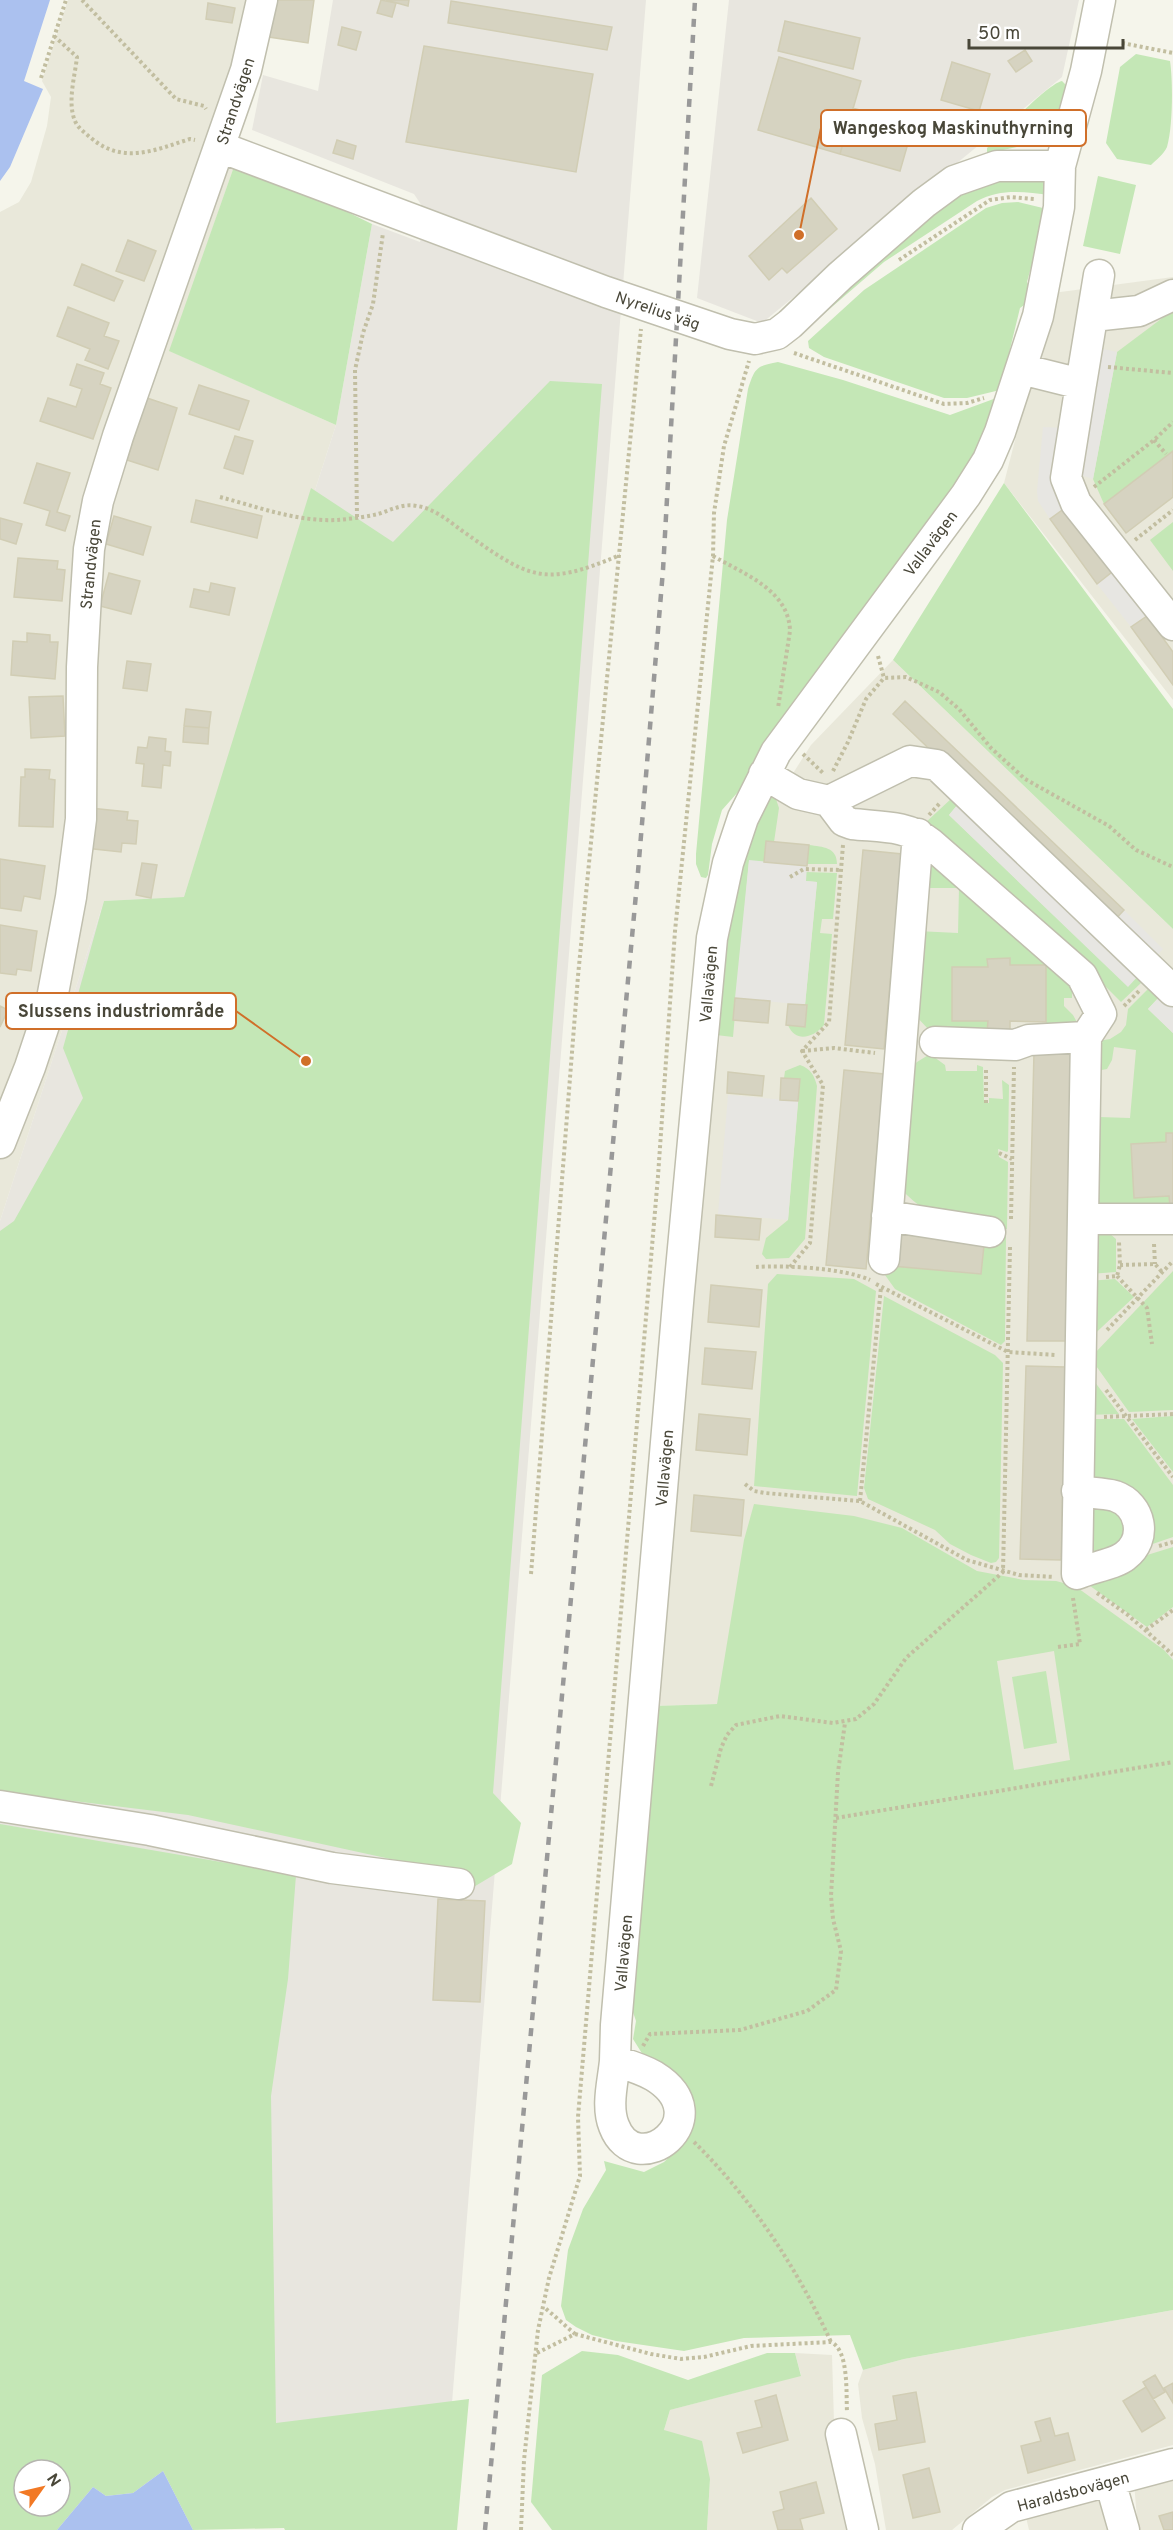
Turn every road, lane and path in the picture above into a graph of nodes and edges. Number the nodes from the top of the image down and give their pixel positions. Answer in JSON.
{"nodes":[{"id":1,"x":66,"y":0,"type":"edge"},
{"id":2,"x":82,"y":0,"type":"edge"},
{"id":3,"x":262,"y":0,"type":"edge"},
{"id":4,"x":1100,"y":0,"type":"edge"},
{"id":5,"x":54,"y":36,"type":"junction"},
{"id":6,"x":1122,"y":43,"type":"dead end"},
{"id":7,"x":1173,"y":53,"type":"edge"},
{"id":8,"x":41,"y":78,"type":"dead end"},
{"id":9,"x":223,"y":138,"type":"junction"},
{"id":10,"x":1060,"y":166,"type":"junction"},
{"id":11,"x":1059,"y":202,"type":"junction"},
{"id":12,"x":385,"y":222,"type":"dead end"},
{"id":13,"x":893,"y":264,"type":"dead end"},
{"id":14,"x":1099,"y":275,"type":"dead end"},
{"id":15,"x":1173,"y":295,"type":"edge"},
{"id":16,"x":1093,"y":316,"type":"junction"},
{"id":17,"x":642,"y":324,"type":"dead end"},
{"id":18,"x":755,"y":339,"type":"junction"},
{"id":19,"x":789,"y":351,"type":"dead end"},
{"id":20,"x":1173,"y":373,"type":"edge"},
{"id":21,"x":1083,"y":375,"type":"junction"},
{"id":22,"x":1017,"y":380,"type":"junction"},
{"id":23,"x":1173,"y":422,"type":"edge"},
{"id":24,"x":1154,"y":440,"type":"junction"},
{"id":25,"x":1166,"y":454,"type":"dead end"},
{"id":26,"x":220,"y":497,"type":"dead end"},
{"id":27,"x":1076,"y":503,"type":"junction"},
{"id":28,"x":1173,"y":510,"type":"edge"},
{"id":29,"x":357,"y":517,"type":"junction"},
{"id":30,"x":1118,"y":554,"type":"junction"},
{"id":31,"x":620,"y":555,"type":"junction"},
{"id":32,"x":713,"y":556,"type":"junction"},
{"id":33,"x":1173,"y":625,"type":"edge"},
{"id":34,"x":868,"y":627,"type":"junction"},
{"id":35,"x":884,"y":678,"type":"junction"},
{"id":36,"x":791,"y":730,"type":"junction"},
{"id":37,"x":764,"y":774,"type":"junction"},
{"id":38,"x":942,"y":802,"type":"dead end"},
{"id":39,"x":837,"y":811,"type":"junction"},
{"id":40,"x":920,"y":828,"type":"junction"},
{"id":41,"x":1173,"y":867,"type":"edge"},
{"id":42,"x":841,"y":870,"type":"junction"},
{"id":43,"x":790,"y":877,"type":"dead end"},
{"id":44,"x":1159,"y":988,"type":"edge"},
{"id":45,"x":1122,"y":1007,"type":"dead end"},
{"id":46,"x":1086,"y":1038,"type":"junction"},
{"id":47,"x":935,"y":1042,"type":"dead end"},
{"id":48,"x":1015,"y":1046,"type":"junction"},
{"id":49,"x":802,"y":1051,"type":"junction"},
{"id":50,"x":900,"y":1056,"type":"junction"},
{"id":51,"x":987,"y":1060,"type":"dead end"},
{"id":52,"x":986,"y":1103,"type":"dead end"},
{"id":53,"x":0,"y":1143,"type":"edge"},
{"id":54,"x":999,"y":1153,"type":"dead end"},
{"id":55,"x":1012,"y":1159,"type":"junction"},
{"id":56,"x":887,"y":1216,"type":"junction"},
{"id":57,"x":1091,"y":1219,"type":"junction"},
{"id":58,"x":1173,"y":1219,"type":"edge"},
{"id":59,"x":1004,"y":1233,"type":"junction"},
{"id":60,"x":1143,"y":1242,"type":"dead end"},
{"id":61,"x":1119,"y":1243,"type":"junction"},
{"id":62,"x":1131,"y":1243,"type":"dead end"},
{"id":63,"x":1173,"y":1261,"type":"edge"},
{"id":64,"x":1155,"y":1264,"type":"junction"},
{"id":65,"x":1120,"y":1265,"type":"junction"},
{"id":66,"x":756,"y":1267,"type":"dead end"},
{"id":67,"x":790,"y":1267,"type":"junction"},
{"id":68,"x":1162,"y":1272,"type":"junction"},
{"id":69,"x":882,"y":1275,"type":"junction"},
{"id":70,"x":1117,"y":1276,"type":"junction"},
{"id":71,"x":1082,"y":1278,"type":"junction"},
{"id":72,"x":1139,"y":1298,"type":"junction"},
{"id":73,"x":1152,"y":1344,"type":"dead end"},
{"id":74,"x":1008,"y":1353,"type":"junction"},
{"id":75,"x":1080,"y":1356,"type":"junction"},
{"id":76,"x":1173,"y":1414,"type":"edge"},
{"id":77,"x":1125,"y":1416,"type":"junction"},
{"id":78,"x":1079,"y":1417,"type":"junction"},
{"id":79,"x":1173,"y":1477,"type":"edge"},
{"id":80,"x":745,"y":1484,"type":"dead end"},
{"id":81,"x":1077,"y":1491,"type":"junction"},
{"id":82,"x":860,"y":1501,"type":"junction"},
{"id":83,"x":1003,"y":1572,"type":"junction"},
{"id":84,"x":531,"y":1574,"type":"dead end"},
{"id":85,"x":1077,"y":1574,"type":"junction"},
{"id":86,"x":1173,"y":1610,"type":"edge"},
{"id":87,"x":1146,"y":1630,"type":"junction"},
{"id":88,"x":1058,"y":1647,"type":"dead end"},
{"id":89,"x":1173,"y":1655,"type":"edge"},
{"id":90,"x":845,"y":1723,"type":"junction"},
{"id":91,"x":1173,"y":1762,"type":"edge"},
{"id":92,"x":711,"y":1786,"type":"dead end"},
{"id":93,"x":0,"y":1806,"type":"edge"},
{"id":94,"x":836,"y":1818,"type":"junction"},
{"id":95,"x":459,"y":1884,"type":"dead end"},
{"id":96,"x":623,"y":2064,"type":"junction"},
{"id":97,"x":678,"y":2127,"type":"junction"},
{"id":98,"x":544,"y":2307,"type":"junction"},
{"id":99,"x":575,"y":2334,"type":"junction"},
{"id":100,"x":831,"y":2342,"type":"junction"},
{"id":101,"x":536,"y":2353,"type":"junction"},
{"id":102,"x":841,"y":2434,"type":"joint"},
{"id":103,"x":1173,"y":2464,"type":"edge"},
{"id":104,"x":1110,"y":2481,"type":"junction"},
{"id":105,"x":521,"y":2530,"type":"edge"},
{"id":106,"x":863,"y":2530,"type":"edge"},
{"id":107,"x":978,"y":2530,"type":"edge"},
{"id":108,"x":1124,"y":2530,"type":"edge"}],
"edges":[{"from":1,"to":5,"type":"path"},
{"from":2,"to":9,"type":"path"},
{"from":3,"to":9,"type":"street","name":"Strandvägen"},
{"from":4,"to":10,"type":"street","name":"Vallavägen"},
{"from":5,"to":8,"type":"path"},
{"from":5,"to":9,"type":"path"},
{"from":6,"to":7,"type":"path"},
{"from":9,"to":18,"type":"street","name":"Nyrelius väg"},
{"from":9,"to":53,"type":"street","name":"Strandvägen"},
{"from":10,"to":11,"type":"street","name":"Vallavägen"},
{"from":10,"to":18,"type":"street"},
{"from":11,"to":13,"type":"path"},
{"from":11,"to":22,"type":"street","name":"Vallavägen"},
{"from":12,"to":29,"type":"path"},
{"from":14,"to":16,"type":"street"},
{"from":15,"to":16,"type":"street"},
{"from":16,"to":21,"type":"street"},
{"from":17,"to":31,"type":"path"},
{"from":18,"to":32,"type":"path"},
{"from":19,"to":22,"type":"path"},
{"from":20,"to":21,"type":"path"},
{"from":21,"to":22,"type":"street"},
{"from":21,"to":27,"type":"street"},
{"from":22,"to":34,"type":"street","name":"Vallavägen"},
{"from":23,"to":24,"type":"path"},
{"from":24,"to":25,"type":"path"},
{"from":24,"to":27,"type":"path"},
{"from":26,"to":29,"type":"path"},
{"from":27,"to":30,"type":"street"},
{"from":28,"to":30,"type":"path"},
{"from":29,"to":31,"type":"path"},
{"from":30,"to":33,"type":"street"},
{"from":31,"to":84,"type":"path"},
{"from":32,"to":36,"type":"path"},
{"from":32,"to":98,"type":"path"},
{"from":34,"to":35,"type":"path"},
{"from":34,"to":36,"type":"street","name":"Vallavägen"},
{"from":35,"to":36,"type":"path"},
{"from":35,"to":41,"type":"path"},
{"from":36,"to":37,"type":"street","name":"Vallavägen"},
{"from":37,"to":39,"type":"street"},
{"from":37,"to":96,"type":"street","name":"Vallavägen"},
{"from":38,"to":40,"type":"path"},
{"from":39,"to":40,"type":"street"},
{"from":39,"to":42,"type":"path"},
{"from":39,"to":44,"type":"street"},
{"from":40,"to":46,"type":"street"},
{"from":40,"to":50,"type":"street"},
{"from":42,"to":43,"type":"path"},
{"from":42,"to":49,"type":"path"},
{"from":44,"to":45,"type":"path"},
{"from":46,"to":48,"type":"street"},
{"from":46,"to":57,"type":"street"},
{"from":47,"to":48,"type":"street"},
{"from":48,"to":55,"type":"path"},
{"from":49,"to":50,"type":"path"},
{"from":49,"to":67,"type":"path"},
{"from":50,"to":56,"type":"street"},
{"from":51,"to":52,"type":"path"},
{"from":54,"to":55,"type":"path"},
{"from":55,"to":59,"type":"path"},
{"from":56,"to":59,"type":"street"},
{"from":56,"to":69,"type":"street"},
{"from":57,"to":58,"type":"street"},
{"from":57,"to":61,"type":"path"},
{"from":57,"to":71,"type":"street"},
{"from":59,"to":74,"type":"path"},
{"from":60,"to":64,"type":"path"},
{"from":61,"to":62,"type":"path"},
{"from":61,"to":65,"type":"path"},
{"from":63,"to":68,"type":"path"},
{"from":64,"to":65,"type":"path"},
{"from":64,"to":68,"type":"path"},
{"from":65,"to":70,"type":"path"},
{"from":66,"to":67,"type":"path"},
{"from":67,"to":69,"type":"path"},
{"from":68,"to":72,"type":"path"},
{"from":69,"to":74,"type":"path"},
{"from":69,"to":82,"type":"path"},
{"from":70,"to":71,"type":"path"},
{"from":70,"to":72,"type":"path"},
{"from":71,"to":75,"type":"street"},
{"from":72,"to":73,"type":"path"},
{"from":72,"to":75,"type":"path"},
{"from":74,"to":75,"type":"path"},
{"from":74,"to":83,"type":"path"},
{"from":75,"to":77,"type":"path"},
{"from":75,"to":78,"type":"street"},
{"from":76,"to":77,"type":"path"},
{"from":77,"to":78,"type":"path"},
{"from":77,"to":79,"type":"path"},
{"from":78,"to":81,"type":"street"},
{"from":80,"to":82,"type":"path"},
{"from":81,"to":85,"type":"street"},
{"from":81,"to":85,"type":"street"},
{"from":82,"to":83,"type":"path"},
{"from":83,"to":85,"type":"path"},
{"from":83,"to":90,"type":"path"},
{"from":85,"to":87,"type":"path"},
{"from":85,"to":88,"type":"path"},
{"from":86,"to":87,"type":"path"},
{"from":87,"to":89,"type":"path"},
{"from":90,"to":92,"type":"path"},
{"from":90,"to":94,"type":"path"},
{"from":91,"to":94,"type":"path"},
{"from":93,"to":95,"type":"street"},
{"from":94,"to":96,"type":"path"},
{"from":96,"to":97,"type":"street"},
{"from":96,"to":97,"type":"street","name":"Vallavägen"},
{"from":97,"to":100,"type":"path"},
{"from":98,"to":99,"type":"path"},
{"from":98,"to":101,"type":"path"},
{"from":99,"to":100,"type":"path"},
{"from":99,"to":101,"type":"path"},
{"from":100,"to":102,"type":"path"},
{"from":101,"to":105,"type":"path"},
{"from":102,"to":106,"type":"street"},
{"from":103,"to":104,"type":"street","name":"Haraldsbovägen"},
{"from":104,"to":107,"type":"street","name":"Haraldsbovägen"},
{"from":104,"to":108,"type":"street"}]}
